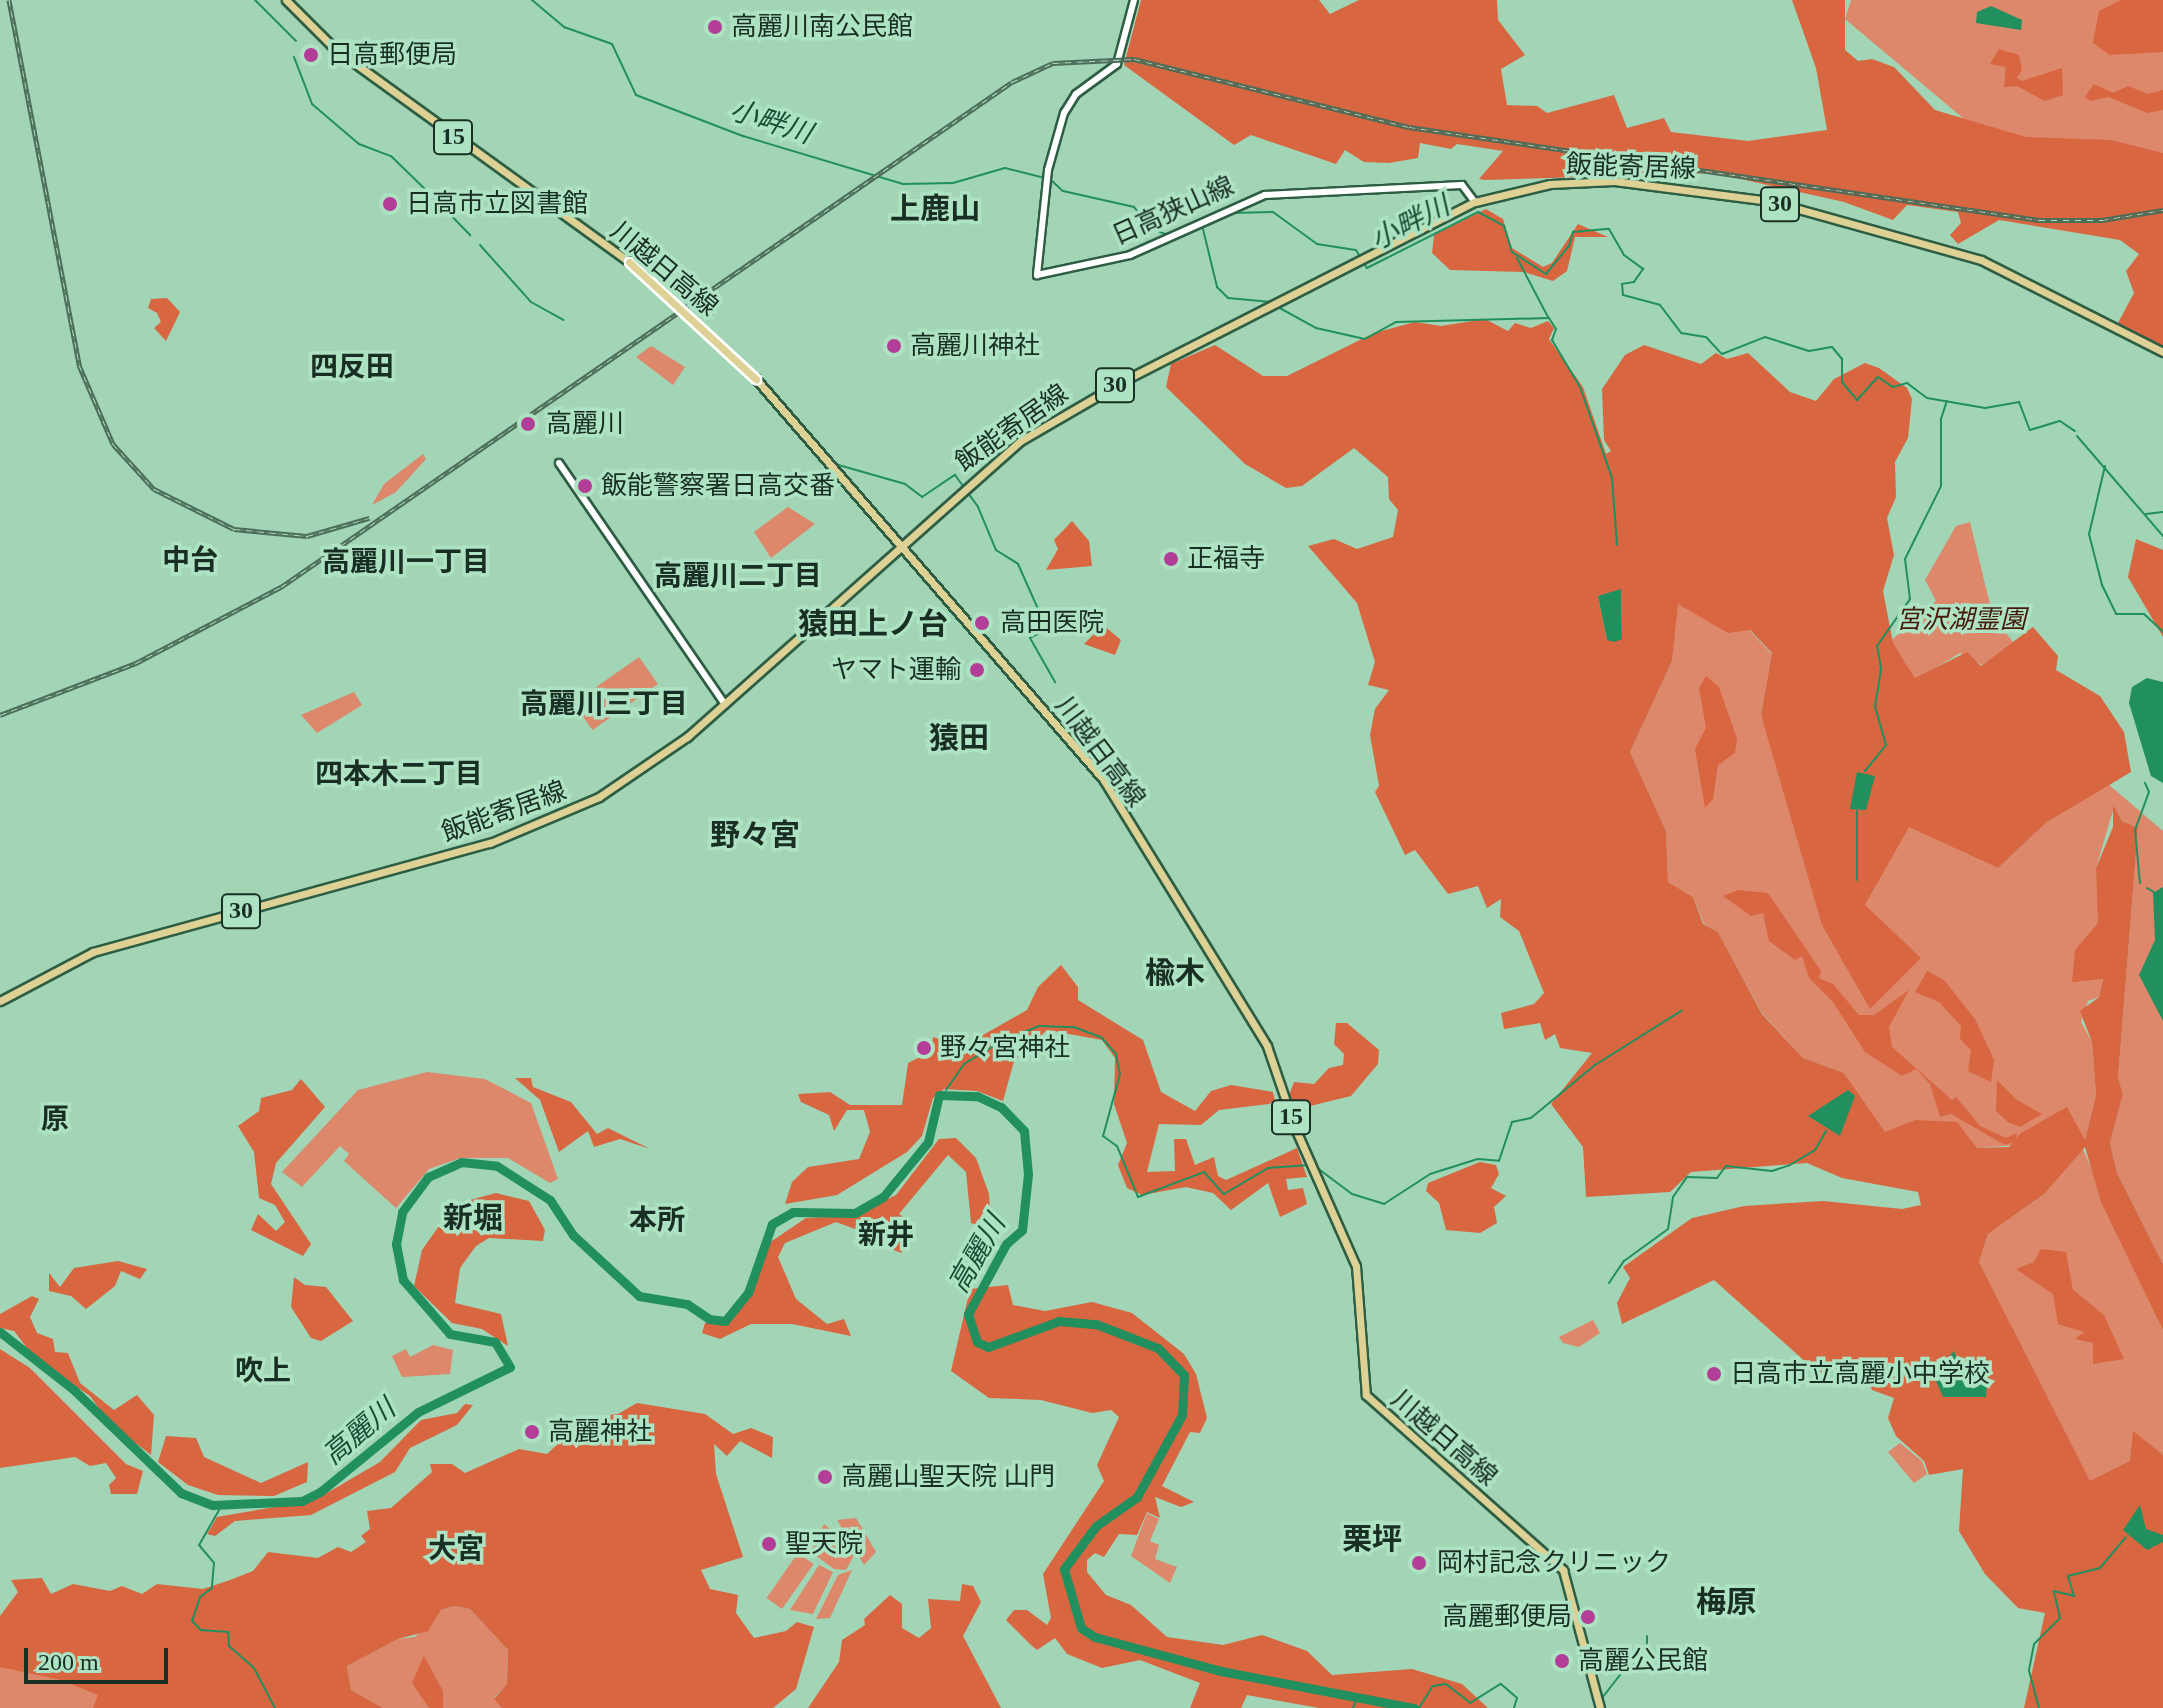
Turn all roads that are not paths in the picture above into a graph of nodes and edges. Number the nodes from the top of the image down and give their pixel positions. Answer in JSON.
{"nodes":[{"id":1,"x":286,"y":0,"type":"edge"},
{"id":2,"x":1134,"y":0,"type":"edge"},
{"id":3,"x":1475,"y":202,"type":"junction"},
{"id":4,"x":2163,"y":352,"type":"edge"},
{"id":5,"x":559,"y":463,"type":"dead end"},
{"id":6,"x":896,"y":545,"type":"junction"},
{"id":7,"x":724,"y":703,"type":"junction"},
{"id":8,"x":0,"y":1001,"type":"edge"},
{"id":9,"x":1600,"y":1708,"type":"edge"}],
"edges":[{"from":1,"to":6,"type":"main road","name":"川越日高線","number":"15","bridge":true},
{"from":2,"to":3,"type":"main road","name":"日高狭山線"},
{"from":3,"to":4,"type":"main road","name":"飯能寄居線","number":"30"},
{"from":3,"to":6,"type":"main road","name":"飯能寄居線","number":"30"},
{"from":5,"to":7,"type":"main road"},
{"from":6,"to":7,"type":"main road","name":"飯能寄居線","number":"30"},
{"from":6,"to":9,"type":"main road","name":"川越日高線","number":"15"},
{"from":7,"to":8,"type":"main road","name":"飯能寄居線","number":"30"}]}
